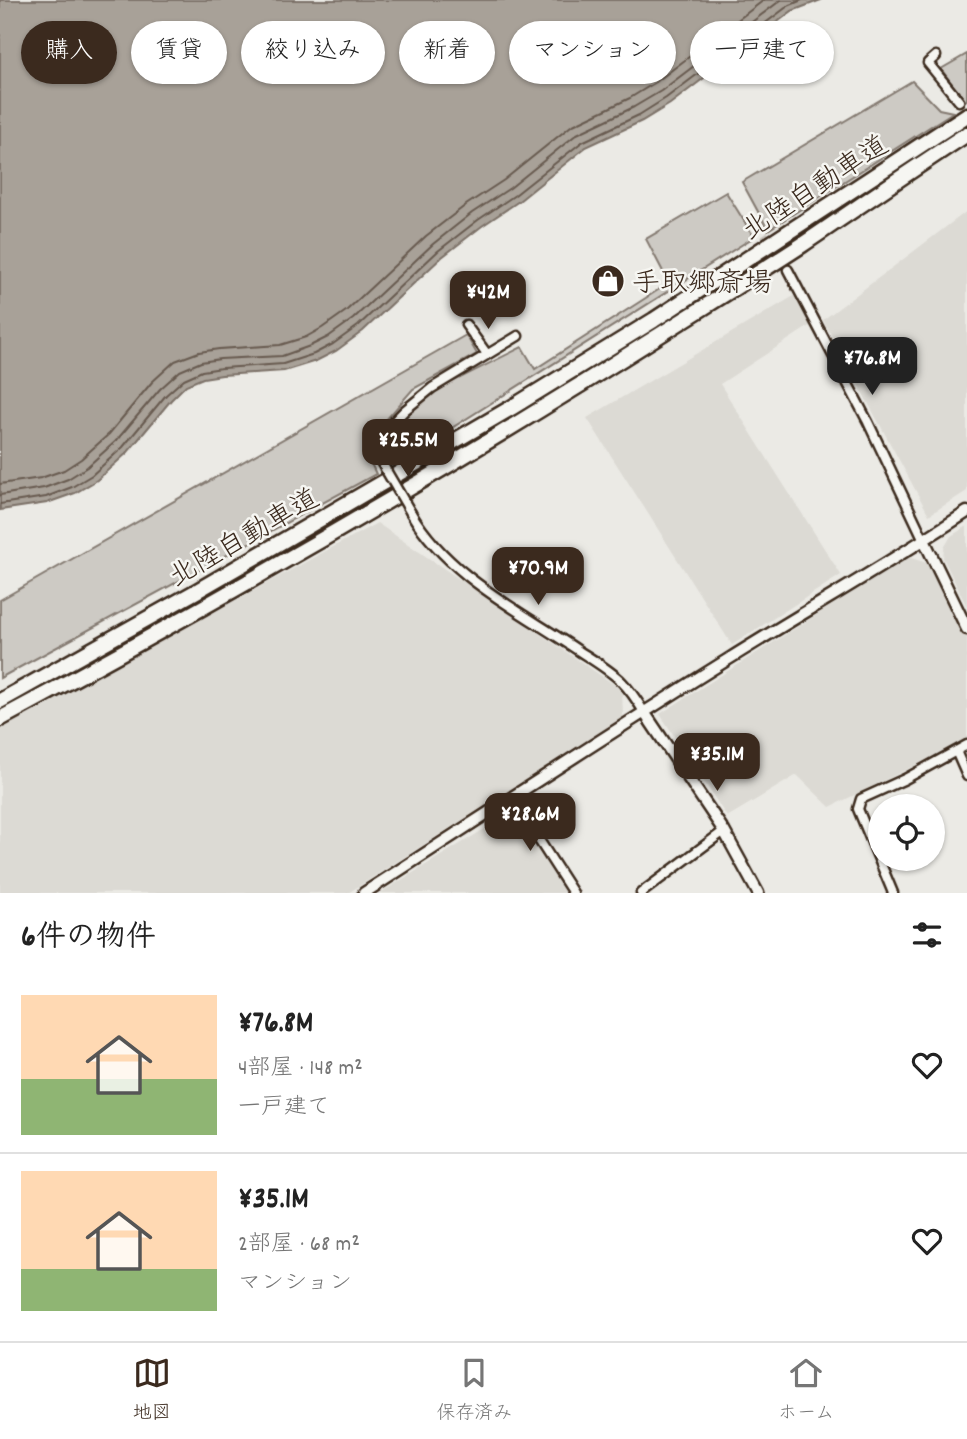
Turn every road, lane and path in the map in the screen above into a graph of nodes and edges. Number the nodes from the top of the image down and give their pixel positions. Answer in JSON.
{"nodes":[{"id":1,"x":936,"y":56,"type":"dead end"},
{"id":2,"x":959,"y":101,"type":"dead end"},
{"id":3,"x":967,"y":115,"type":"edge"},
{"id":4,"x":967,"y":134,"type":"edge"},
{"id":5,"x":788,"y":270,"type":"tunnel mouth"},
{"id":6,"x":466,"y":325,"type":"dead end"},
{"id":7,"x":518,"y":336,"type":"dead end"},
{"id":8,"x":486,"y":354,"type":"junction"},
{"id":9,"x":967,"y":512,"type":"edge"},
{"id":10,"x":924,"y":540,"type":"junction"},
{"id":11,"x":967,"y":629,"type":"edge"},
{"id":12,"x":0,"y":701,"type":"edge"},
{"id":13,"x":644,"y":712,"type":"junction"},
{"id":14,"x":0,"y":719,"type":"edge"},
{"id":15,"x":967,"y":745,"type":"edge"},
{"id":16,"x":956,"y":751,"type":"junction"},
{"id":17,"x":967,"y":776,"type":"edge"},
{"id":18,"x":512,"y":797,"type":"junction"},
{"id":19,"x":724,"y":831,"type":"junction"},
{"id":20,"x":364,"y":893,"type":"edge"},
{"id":21,"x":573,"y":893,"type":"edge"},
{"id":22,"x":641,"y":893,"type":"edge"},
{"id":23,"x":758,"y":893,"type":"edge"},
{"id":24,"x":893,"y":893,"type":"edge"}],
"edges":[{"from":1,"to":2,"type":"street"},
{"from":3,"to":12,"type":"highway","name":"北陸自動車道"},
{"from":4,"to":14,"type":"highway","name":"北陸自動車道"},
{"from":5,"to":10,"type":"street"},
{"from":6,"to":8,"type":"street"},
{"from":7,"to":8,"type":"street"},
{"from":8,"to":13,"type":"street","bridge":true},
{"from":9,"to":10,"type":"street"},
{"from":10,"to":11,"type":"street"},
{"from":10,"to":13,"type":"street"},
{"from":13,"to":18,"type":"street"},
{"from":13,"to":19,"type":"street"},
{"from":15,"to":16,"type":"street"},
{"from":16,"to":17,"type":"street"},
{"from":16,"to":24,"type":"street"},
{"from":18,"to":20,"type":"street"},
{"from":18,"to":21,"type":"street"},
{"from":19,"to":22,"type":"street"},
{"from":19,"to":23,"type":"street"}]}
